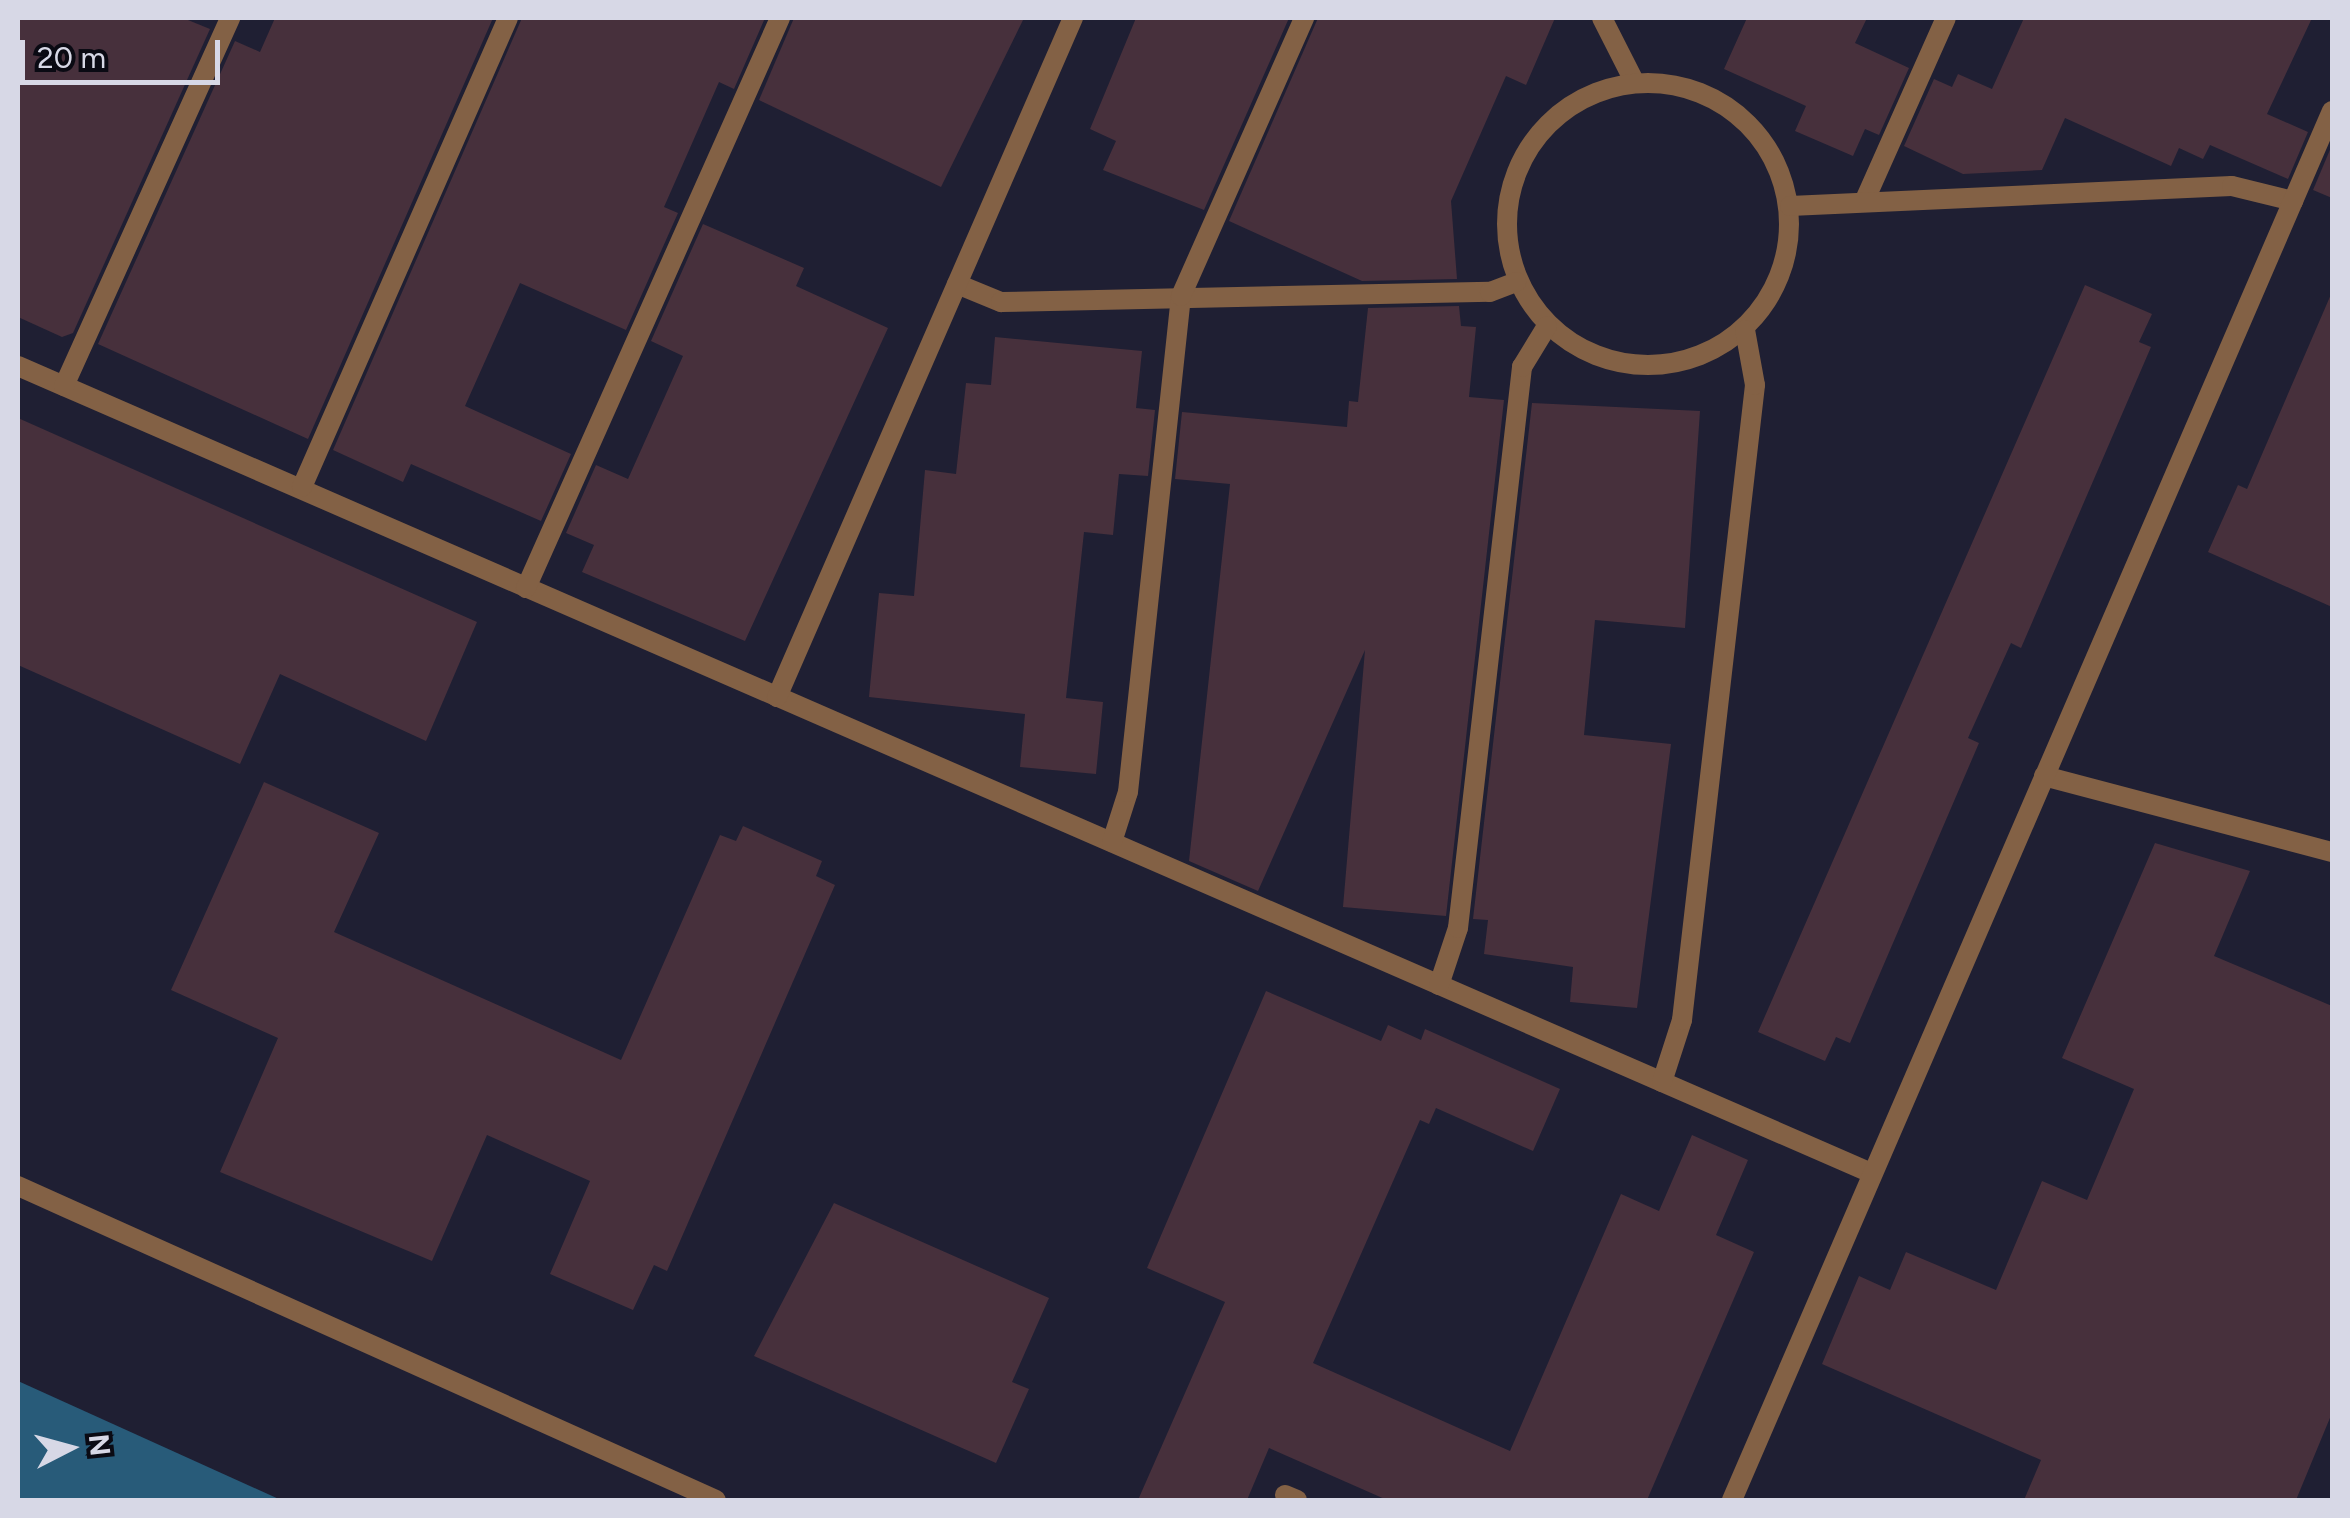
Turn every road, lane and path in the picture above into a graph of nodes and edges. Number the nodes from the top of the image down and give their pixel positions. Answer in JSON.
{"nodes":[{"id":1,"x":230,"y":18,"type":"edge"},
{"id":2,"x":508,"y":18,"type":"edge"},
{"id":3,"x":780,"y":18,"type":"edge"},
{"id":4,"x":1073,"y":18,"type":"edge"},
{"id":5,"x":1304,"y":18,"type":"edge"},
{"id":6,"x":1602,"y":18,"type":"edge"},
{"id":7,"x":1946,"y":18,"type":"edge"},
{"id":8,"x":1634,"y":81,"type":"junction"},
{"id":9,"x":2332,"y":111,"type":"edge"},
{"id":10,"x":2293,"y":201,"type":"junction"},
{"id":11,"x":1864,"y":202,"type":"junction"},
{"id":12,"x":1790,"y":206,"type":"junction"},
{"id":13,"x":1516,"y":282,"type":"junction"},
{"id":14,"x":957,"y":284,"type":"junction"},
{"id":15,"x":1180,"y":296,"type":"junction"},
{"id":16,"x":1546,"y":326,"type":"junction"},
{"id":17,"x":1744,"y":330,"type":"junction"},
{"id":18,"x":18,"y":366,"type":"edge"},
{"id":19,"x":64,"y":386,"type":"junction"},
{"id":20,"x":302,"y":487,"type":"junction"},
{"id":21,"x":526,"y":588,"type":"junction"},
{"id":22,"x":777,"y":697,"type":"junction"},
{"id":23,"x":2044,"y":776,"type":"junction"},
{"id":24,"x":1112,"y":842,"type":"junction"},
{"id":25,"x":2332,"y":852,"type":"edge"},
{"id":26,"x":1440,"y":985,"type":"junction"},
{"id":27,"x":1662,"y":1082,"type":"junction"},
{"id":28,"x":1871,"y":1173,"type":"junction"},
{"id":29,"x":18,"y":1186,"type":"edge"},
{"id":30,"x":716,"y":1500,"type":"edge"},
{"id":31,"x":1732,"y":1500,"type":"edge"}],
"edges":[{"from":1,"to":19,"type":"street"},
{"from":2,"to":20,"type":"street"},
{"from":3,"to":21,"type":"street"},
{"from":4,"to":14,"type":"street"},
{"from":5,"to":15,"type":"street"},
{"from":6,"to":8,"type":"street"},
{"from":7,"to":11,"type":"street"},
{"from":8,"to":12,"type":"street"},
{"from":8,"to":13,"type":"street"},
{"from":9,"to":10,"type":"street"},
{"from":10,"to":11,"type":"street"},
{"from":10,"to":23,"type":"street"},
{"from":11,"to":12,"type":"street"},
{"from":12,"to":17,"type":"street"},
{"from":13,"to":15,"type":"street"},
{"from":13,"to":16,"type":"street"},
{"from":14,"to":15,"type":"street"},
{"from":14,"to":22,"type":"street"},
{"from":15,"to":24,"type":"street"},
{"from":16,"to":17,"type":"street"},
{"from":16,"to":26,"type":"street"},
{"from":17,"to":27,"type":"street"},
{"from":18,"to":19,"type":"street"},
{"from":19,"to":20,"type":"street"},
{"from":20,"to":21,"type":"street"},
{"from":21,"to":22,"type":"street"},
{"from":22,"to":24,"type":"street"},
{"from":23,"to":25,"type":"street"},
{"from":23,"to":28,"type":"street"},
{"from":24,"to":26,"type":"street"},
{"from":26,"to":27,"type":"street"},
{"from":27,"to":28,"type":"street"},
{"from":28,"to":31,"type":"street"},
{"from":29,"to":30,"type":"street"}]}
